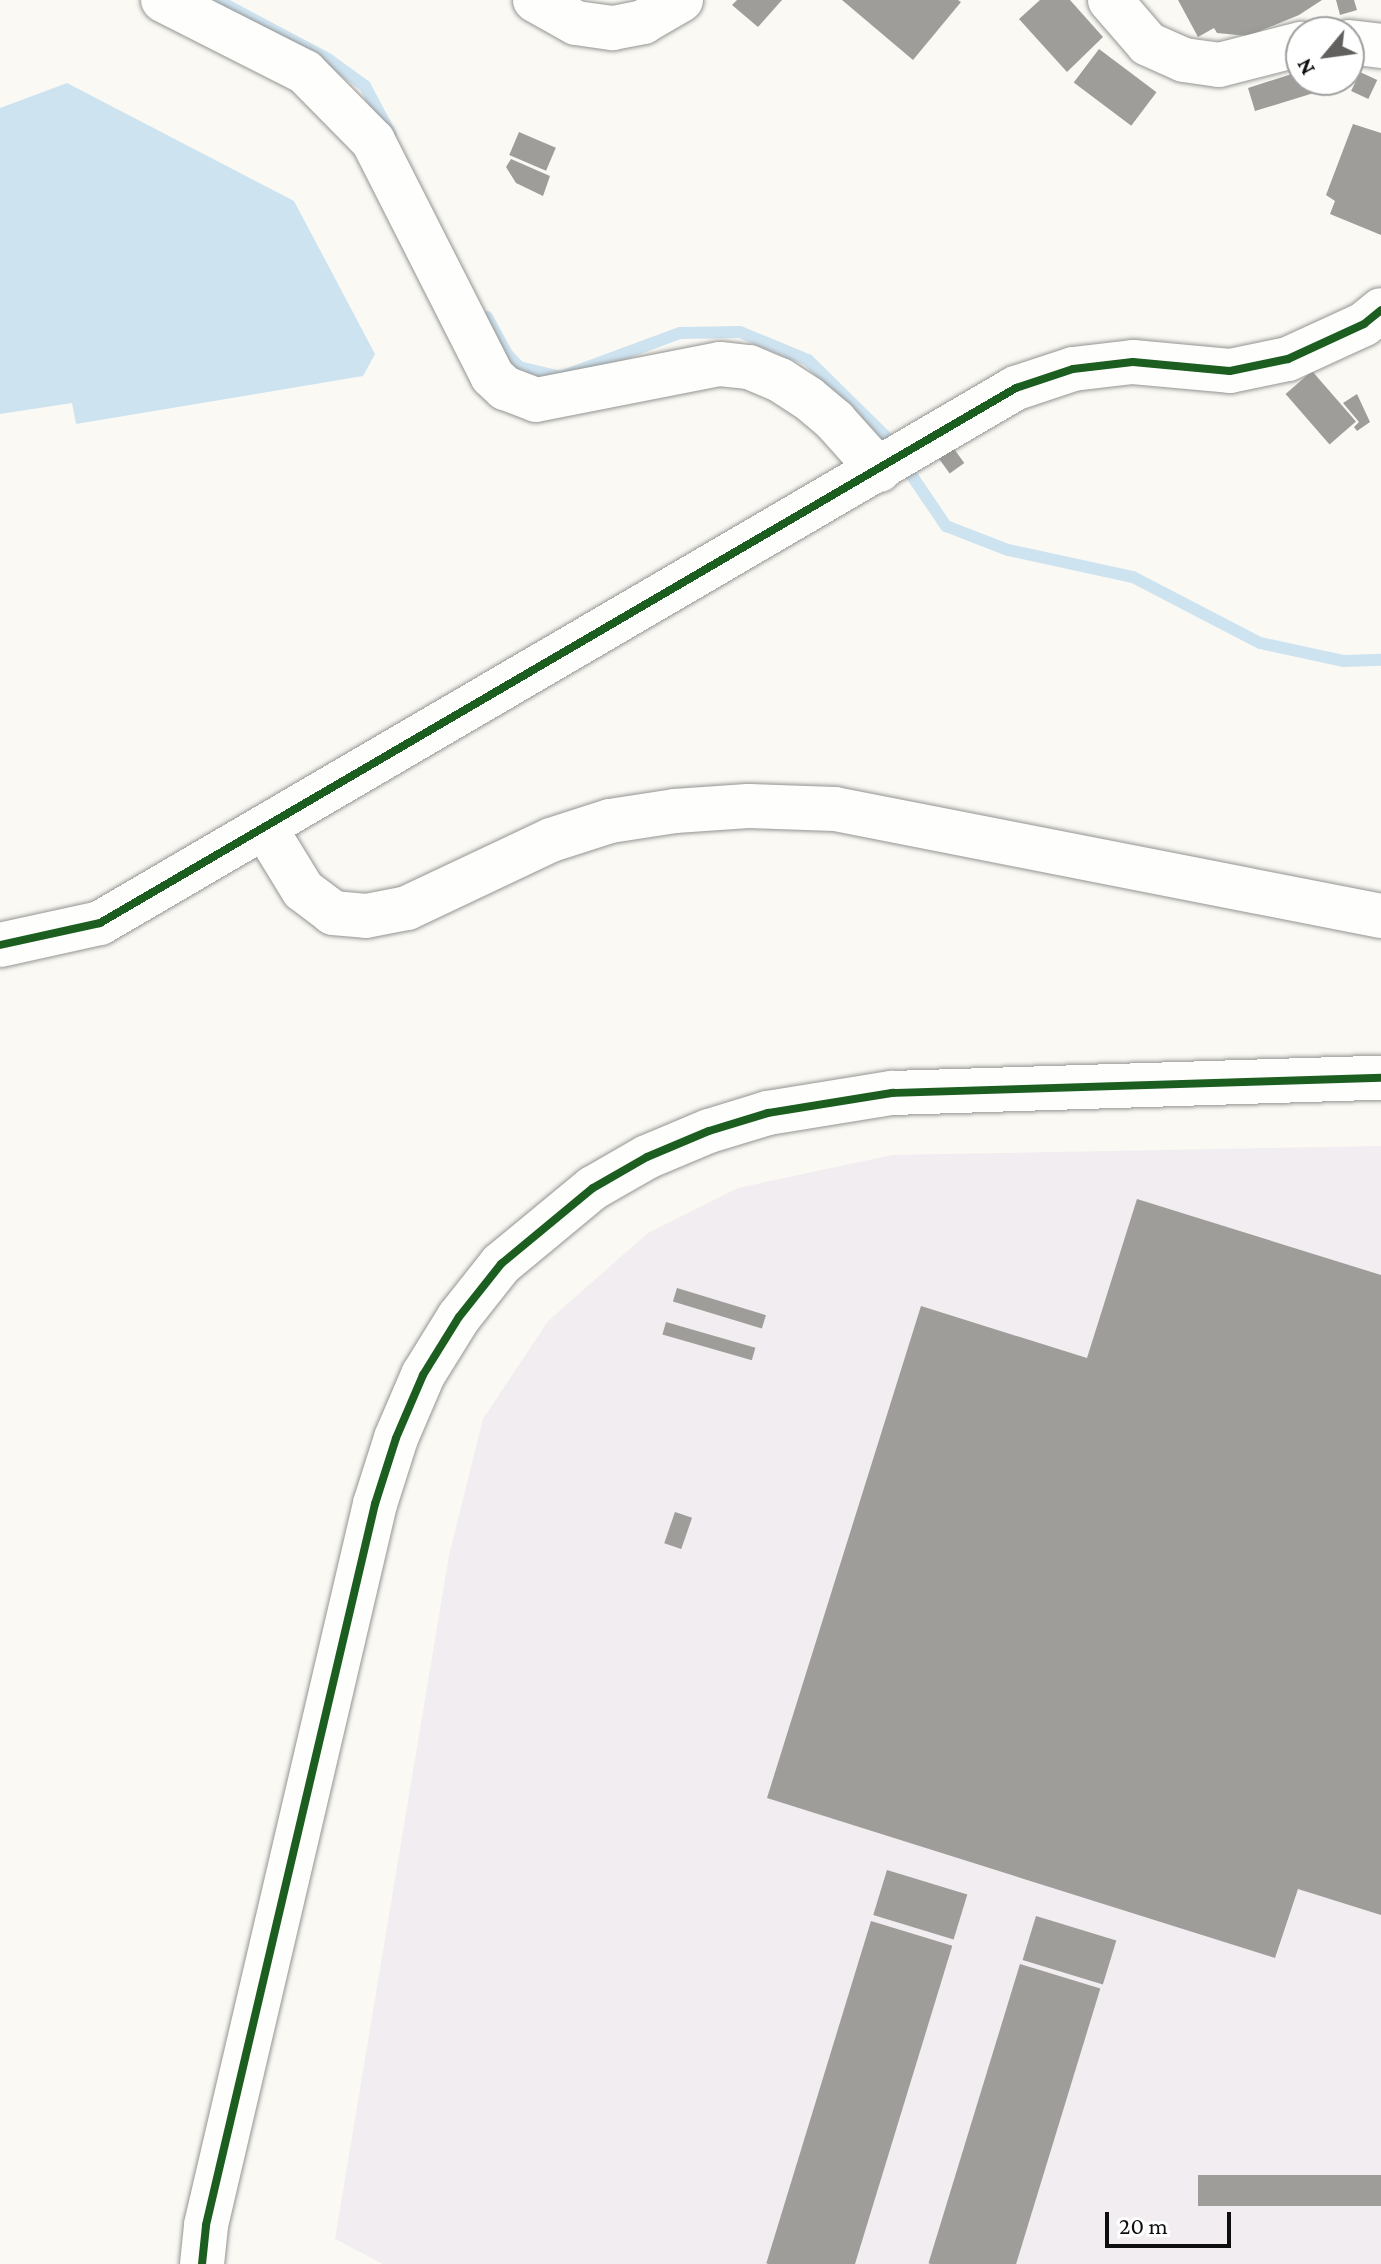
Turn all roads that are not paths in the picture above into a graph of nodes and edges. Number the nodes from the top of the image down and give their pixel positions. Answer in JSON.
{"nodes":[{"id":1,"x":163,"y":0,"type":"edge"},
{"id":2,"x":535,"y":0,"type":"edge"},
{"id":3,"x":681,"y":0,"type":"edge"},
{"id":4,"x":1110,"y":0,"type":"edge"},
{"id":5,"x":1285,"y":48,"type":"edge"},
{"id":6,"x":1381,"y":310,"type":"edge"},
{"id":7,"x":895,"y":461,"type":"junction"},
{"id":8,"x":265,"y":828,"type":"junction"},
{"id":9,"x":1381,"y":916,"type":"edge"},
{"id":10,"x":0,"y":945,"type":"edge"},
{"id":11,"x":1381,"y":1078,"type":"edge"},
{"id":12,"x":202,"y":2264,"type":"edge"}],
"edges":[{"from":1,"to":7,"type":"street"},
{"from":2,"to":3,"type":"street"},
{"from":4,"to":5,"type":"street"},
{"from":6,"to":7,"type":"street"},
{"from":7,"to":8,"type":"street"},
{"from":8,"to":9,"type":"street"},
{"from":8,"to":10,"type":"street"},
{"from":11,"to":12,"type":"street"}]}
